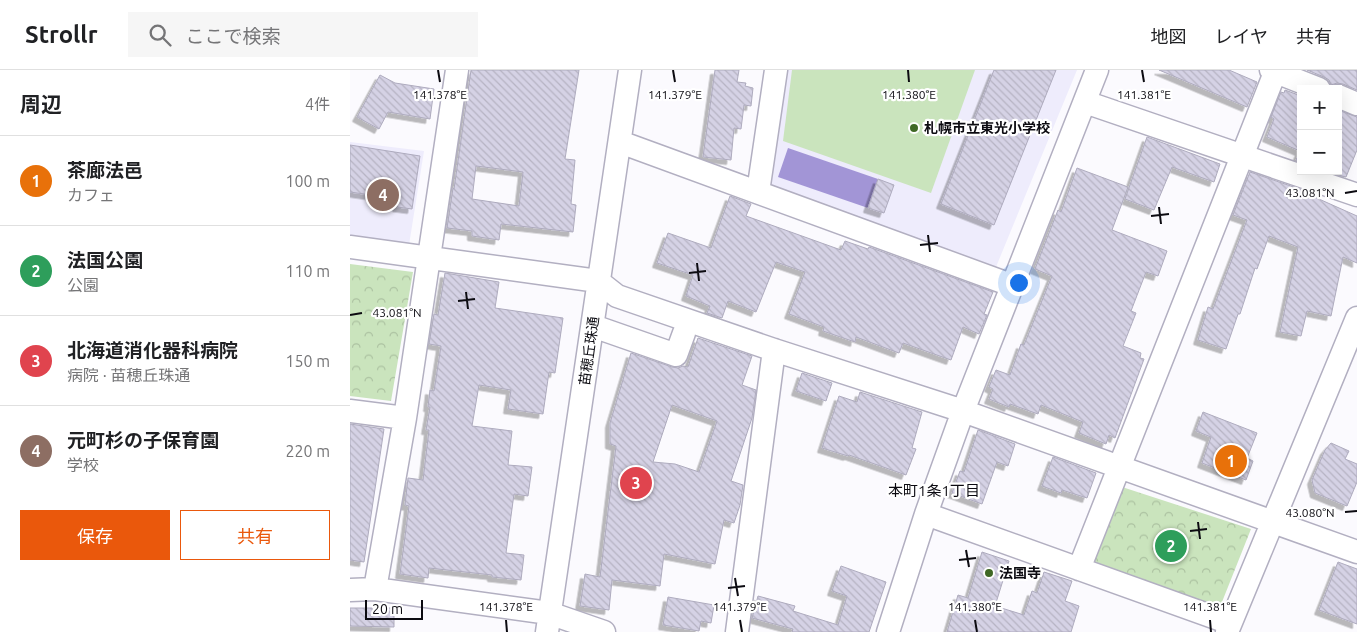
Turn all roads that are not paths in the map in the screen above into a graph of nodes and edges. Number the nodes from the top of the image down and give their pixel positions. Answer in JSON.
{"nodes":[{"id":1,"x":457,"y":70,"type":"edge"},
{"id":2,"x":630,"y":70,"type":"edge"},
{"id":3,"x":776,"y":70,"type":"edge"},
{"id":4,"x":1097,"y":70,"type":"edge"},
{"id":5,"x":1274,"y":71,"type":"edge"},
{"id":6,"x":1309,"y":85,"type":"edge"},
{"id":7,"x":1342,"y":98,"type":"edge"},
{"id":8,"x":1085,"y":102,"type":"junction"},
{"id":9,"x":1357,"y":104,"type":"edge"},
{"id":10,"x":620,"y":142,"type":"junction"},
{"id":11,"x":1241,"y":156,"type":"junction"},
{"id":12,"x":758,"y":192,"type":"junction"},
{"id":13,"x":1357,"y":195,"type":"edge"},
{"id":14,"x":350,"y":247,"type":"edge"},
{"id":15,"x":430,"y":258,"type":"junction"},
{"id":16,"x":598,"y":281,"type":"junction"},
{"id":17,"x":1011,"y":285,"type":"junction"},
{"id":18,"x":1357,"y":318,"type":"edge"},
{"id":19,"x":593,"y":326,"type":"junction"},
{"id":20,"x":684,"y":333,"type":"dead end"},
{"id":21,"x":774,"y":350,"type":"junction"},
{"id":22,"x":350,"y":411,"type":"edge"},
{"id":23,"x":963,"y":411,"type":"junction"},
{"id":24,"x":405,"y":418,"type":"junction"},
{"id":25,"x":1119,"y":467,"type":"junction"},
{"id":26,"x":926,"y":514,"type":"junction"},
{"id":27,"x":1273,"y":522,"type":"junction"},
{"id":28,"x":1357,"y":552,"type":"edge"},
{"id":29,"x":1079,"y":570,"type":"junction"},
{"id":30,"x":375,"y":589,"type":"junction"},
{"id":31,"x":350,"y":590,"type":"edge"},
{"id":32,"x":548,"y":622,"type":"edge"},
{"id":33,"x":1229,"y":628,"type":"edge"},
{"id":34,"x":604,"y":632,"type":"edge"},
{"id":35,"x":737,"y":632,"type":"edge"},
{"id":36,"x":888,"y":632,"type":"edge"}],
"edges":[{"from":1,"to":15,"type":"street"},
{"from":2,"to":10,"type":"street","name":"苗穂丘珠通"},
{"from":3,"to":12,"type":"street"},
{"from":4,"to":8,"type":"street"},
{"from":5,"to":6,"type":"street"},
{"from":5,"to":11,"type":"street"},
{"from":7,"to":9,"type":"street"},
{"from":8,"to":11,"type":"street"},
{"from":8,"to":17,"type":"street"},
{"from":10,"to":12,"type":"street"},
{"from":10,"to":16,"type":"street","name":"苗穂丘珠通"},
{"from":11,"to":13,"type":"street"},
{"from":11,"to":25,"type":"street"},
{"from":12,"to":17,"type":"street"},
{"from":14,"to":15,"type":"street"},
{"from":15,"to":16,"type":"street"},
{"from":15,"to":24,"type":"street"},
{"from":16,"to":19,"type":"street","name":"苗穂丘珠通"},
{"from":16,"to":21,"type":"street"},
{"from":17,"to":23,"type":"street"},
{"from":18,"to":27,"type":"street"},
{"from":19,"to":20,"type":"street"},
{"from":19,"to":32,"type":"street","name":"苗穂丘珠通"},
{"from":21,"to":23,"type":"street"},
{"from":21,"to":35,"type":"street"},
{"from":22,"to":24,"type":"street"},
{"from":23,"to":25,"type":"street"},
{"from":23,"to":26,"type":"street"},
{"from":24,"to":30,"type":"street"},
{"from":25,"to":27,"type":"street"},
{"from":25,"to":29,"type":"street"},
{"from":26,"to":29,"type":"street"},
{"from":26,"to":36,"type":"street"},
{"from":27,"to":28,"type":"street"},
{"from":27,"to":33,"type":"street"},
{"from":29,"to":33,"type":"street"},
{"from":30,"to":31,"type":"street"},
{"from":30,"to":32,"type":"street"},
{"from":32,"to":34,"type":"street"}]}
